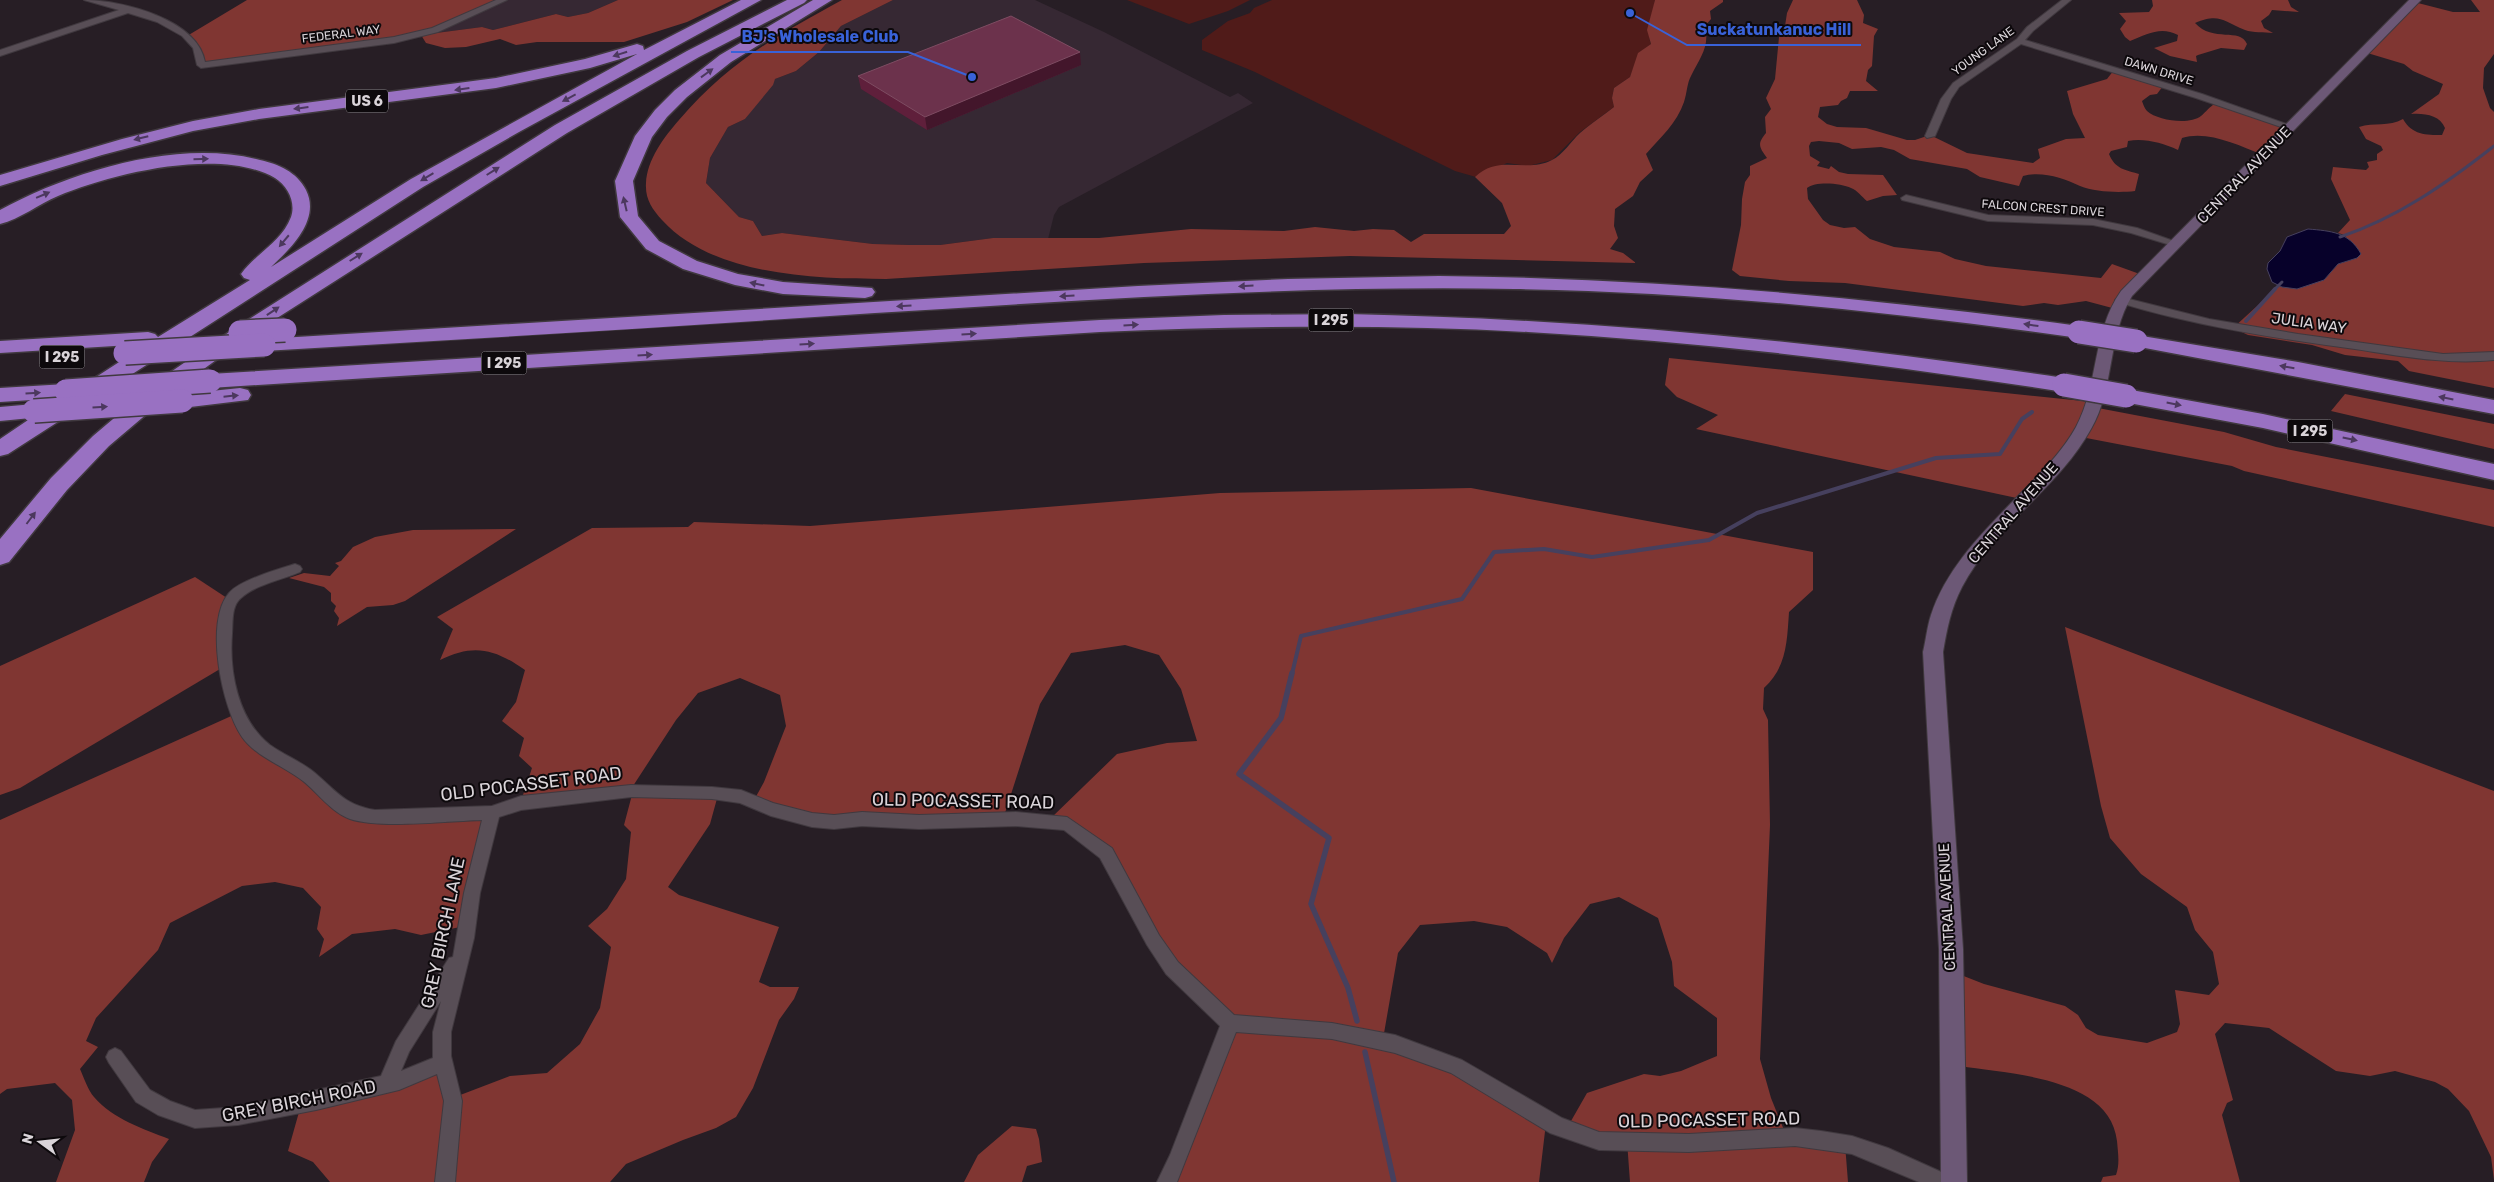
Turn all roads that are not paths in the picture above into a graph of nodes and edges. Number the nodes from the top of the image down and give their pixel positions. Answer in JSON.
{"nodes":[{"id":1,"x":88,"y":0,"type":"edge"},
{"id":2,"x":503,"y":0,"type":"edge"},
{"id":3,"x":753,"y":0,"type":"edge"},
{"id":4,"x":799,"y":0,"type":"edge"},
{"id":5,"x":824,"y":0,"type":"edge"},
{"id":6,"x":2067,"y":0,"type":"edge"},
{"id":7,"x":2415,"y":0,"type":"edge"},
{"id":8,"x":730,"y":10,"type":"junction"},
{"id":9,"x":125,"y":11,"type":"junction"},
{"id":10,"x":2020,"y":41,"type":"junction"},
{"id":11,"x":0,"y":53,"type":"edge"},
{"id":12,"x":2290,"y":128,"type":"junction"},
{"id":13,"x":1930,"y":136,"type":"dead end"},
{"id":14,"x":0,"y":181,"type":"edge"},
{"id":15,"x":1906,"y":198,"type":"dead end"},
{"id":16,"x":0,"y":218,"type":"edge"},
{"id":17,"x":2178,"y":244,"type":"junction"},
{"id":18,"x":910,"y":291,"type":"junction"},
{"id":19,"x":2121,"y":300,"type":"junction"},
{"id":20,"x":1819,"y":301,"type":"junction"},
{"id":21,"x":0,"y":337,"type":"edge"},
{"id":22,"x":101,"y":341,"type":"junction"},
{"id":23,"x":0,"y":347,"type":"edge"},
{"id":24,"x":2494,"y":356,"type":"edge"},
{"id":25,"x":596,"y":358,"type":"junction"},
{"id":26,"x":0,"y":361,"type":"edge"},
{"id":27,"x":123,"y":361,"type":"junction"},
{"id":28,"x":0,"y":395,"type":"edge"},
{"id":29,"x":2494,"y":408,"type":"edge"},
{"id":30,"x":0,"y":414,"type":"edge"},
{"id":31,"x":0,"y":448,"type":"edge"},
{"id":32,"x":2494,"y":472,"type":"edge"},
{"id":33,"x":0,"y":556,"type":"edge"},
{"id":34,"x":295,"y":569,"type":"dead end"},
{"id":35,"x":492,"y":813,"type":"junction"},
{"id":36,"x":462,"y":953,"type":"junction"},
{"id":37,"x":1230,"y":1023,"type":"junction"},
{"id":38,"x":115,"y":1057,"type":"dead end"},
{"id":39,"x":443,"y":1063,"type":"junction"},
{"id":40,"x":387,"y":1084,"type":"junction"},
{"id":41,"x":445,"y":1182,"type":"edge"},
{"id":42,"x":1167,"y":1182,"type":"edge"},
{"id":43,"x":1941,"y":1182,"type":"edge"},
{"id":44,"x":1954,"y":1182,"type":"edge"}],
"edges":[{"from":1,"to":9,"type":"street"},
{"from":2,"to":9,"type":"street","name":"FEDERAL WAY"},
{"from":3,"to":8,"type":"highway","number":"US 6"},
{"from":33,"to":4,"type":"highway","one_way":true},
{"from":18,"to":5,"type":"highway","one_way":true},
{"from":6,"to":10,"type":"street","name":"YOUNG LANE"},
{"from":7,"to":12,"type":"street","name":"CENTRAL AVENUE"},
{"from":8,"to":14,"type":"highway","number":"US 6","one_way":true},
{"from":8,"to":27,"type":"highway","one_way":true},
{"from":9,"to":11,"type":"street"},
{"from":10,"to":12,"type":"street","name":"DAWN DRIVE"},
{"from":10,"to":13,"type":"street","name":"YOUNG LANE"},
{"from":12,"to":17,"type":"street","name":"CENTRAL AVENUE"},
{"from":15,"to":17,"type":"street","name":"FALCON CREST DRIVE"},
{"from":16,"to":27,"type":"highway","one_way":true},
{"from":17,"to":19,"type":"street","name":"CENTRAL AVENUE"},
{"from":18,"to":20,"type":"highway"},
{"from":18,"to":22,"type":"highway","bridge":true},
{"from":19,"to":24,"type":"street","name":"JULIA WAY"},
{"from":19,"to":44,"type":"street","name":"CENTRAL AVENUE"},
{"from":20,"to":27,"type":"highway","number":"I 295","one_way":true,"bridge":true},
{"from":29,"to":20,"type":"highway","number":"I 295","one_way":true,"bridge":true},
{"from":21,"to":22,"type":"highway"},
{"from":22,"to":23,"type":"highway"},
{"from":28,"to":25,"type":"highway","number":"I 295","one_way":true,"bridge":true},
{"from":30,"to":25,"type":"highway","one_way":true,"bridge":true},
{"from":25,"to":32,"type":"highway","number":"I 295","one_way":true,"bridge":true},
{"from":26,"to":27,"type":"highway","number":"I 295"},
{"from":27,"to":31,"type":"highway"},
{"from":34,"to":35,"type":"street","name":"OLD POCASSET ROAD"},
{"from":35,"to":36,"type":"street","name":"GREY BIRCH LANE"},
{"from":35,"to":37,"type":"street","name":"OLD POCASSET ROAD"},
{"from":36,"to":39,"type":"street","name":"GREY BIRCH LANE"},
{"from":36,"to":40,"type":"street","name":"GREY BIRCH ROAD"},
{"from":37,"to":42,"type":"street"},
{"from":37,"to":43,"type":"street","name":"OLD POCASSET ROAD"},
{"from":38,"to":40,"type":"street","name":"GREY BIRCH ROAD"},
{"from":39,"to":40,"type":"street"},
{"from":39,"to":41,"type":"street","name":"GREY BIRCH LANE"}]}
